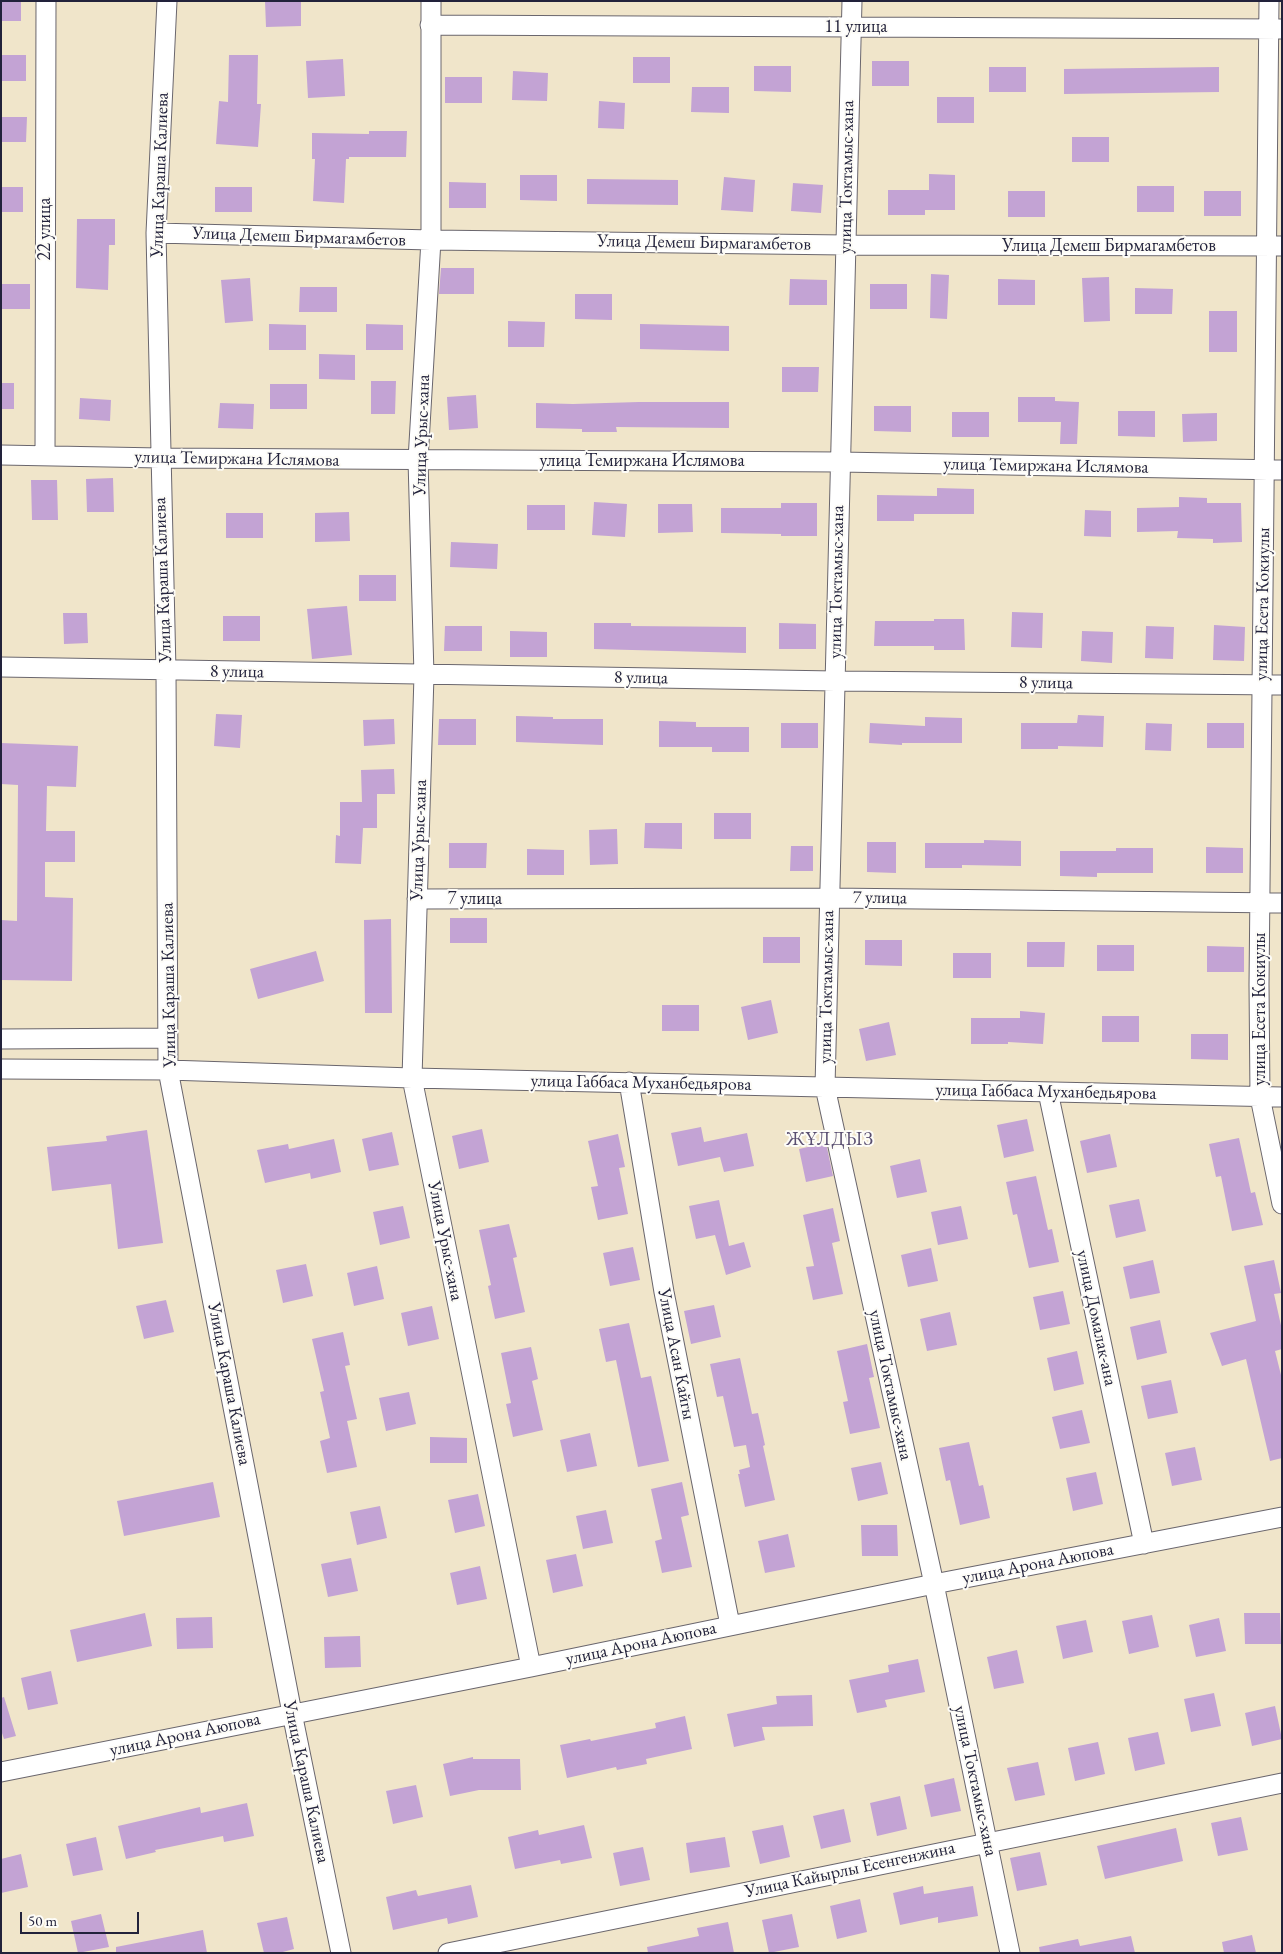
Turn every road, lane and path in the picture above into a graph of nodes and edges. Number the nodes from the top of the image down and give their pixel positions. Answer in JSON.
{"nodes":[{"id":1,"x":46,"y":1,"type":"edge"},
{"id":2,"x":167,"y":1,"type":"edge"},
{"id":3,"x":431,"y":1,"type":"edge"},
{"id":4,"x":852,"y":1,"type":"edge"},
{"id":5,"x":1269,"y":1,"type":"edge"},
{"id":6,"x":430,"y":25,"type":"junction"},
{"id":7,"x":851,"y":27,"type":"junction"},
{"id":8,"x":1275,"y":29,"type":"edge"},
{"id":9,"x":156,"y":233,"type":"junction"},
{"id":10,"x":431,"y":240,"type":"junction"},
{"id":11,"x":846,"y":245,"type":"junction"},
{"id":12,"x":1274,"y":246,"type":"edge"},
{"id":13,"x":1,"y":455,"type":"edge"},
{"id":14,"x":45,"y":456,"type":"junction"},
{"id":15,"x":160,"y":458,"type":"junction"},
{"id":16,"x":418,"y":460,"type":"junction"},
{"id":17,"x":840,"y":462,"type":"junction"},
{"id":18,"x":1273,"y":470,"type":"edge"},
{"id":19,"x":1,"y":667,"type":"edge"},
{"id":20,"x":166,"y":671,"type":"junction"},
{"id":21,"x":424,"y":674,"type":"junction"},
{"id":22,"x":835,"y":681,"type":"junction"},
{"id":23,"x":1262,"y":685,"type":"junction"},
{"id":24,"x":1282,"y":685,"type":"edge"},
{"id":25,"x":830,"y":898,"type":"junction"},
{"id":26,"x":417,"y":900,"type":"junction"},
{"id":27,"x":1260,"y":903,"type":"junction"},
{"id":28,"x":1282,"y":903,"type":"edge"},
{"id":29,"x":168,"y":1038,"type":"junction"},
{"id":30,"x":1,"y":1039,"type":"edge"},
{"id":31,"x":1,"y":1069,"type":"edge"},
{"id":32,"x":168,"y":1070,"type":"junction"},
{"id":33,"x":412,"y":1078,"type":"junction"},
{"id":34,"x":629,"y":1082,"type":"junction"},
{"id":35,"x":825,"y":1087,"type":"junction"},
{"id":36,"x":1048,"y":1092,"type":"junction"},
{"id":37,"x":1260,"y":1097,"type":"junction"},
{"id":38,"x":1282,"y":1097,"type":"edge"},
{"id":39,"x":1282,"y":1204,"type":"edge"},
{"id":40,"x":1282,"y":1517,"type":"edge"},
{"id":41,"x":1144,"y":1544,"type":"junction"},
{"id":42,"x":934,"y":1584,"type":"junction"},
{"id":43,"x":730,"y":1625,"type":"junction"},
{"id":44,"x":531,"y":1667,"type":"junction"},
{"id":45,"x":292,"y":1713,"type":"junction"},
{"id":46,"x":1,"y":1772,"type":"edge"},
{"id":47,"x":1282,"y":1783,"type":"edge"},
{"id":48,"x":988,"y":1841,"type":"junction"},
{"id":49,"x":341,"y":1953,"type":"edge"},
{"id":50,"x":448,"y":1953,"type":"edge"},
{"id":51,"x":1010,"y":1953,"type":"edge"}],
"edges":[{"from":1,"to":14,"type":"street","name":"22 улица"},
{"from":2,"to":9,"type":"street","name":"Улица Караша Калиева"},
{"from":3,"to":6,"type":"street","name":"Улица Урыс-хана"},
{"from":4,"to":7,"type":"street","name":"улица Токтамыс-хана"},
{"from":5,"to":8,"type":"street","name":"улица Есета Кокиулы"},
{"from":6,"to":7,"type":"street","name":"11 улица"},
{"from":6,"to":10,"type":"street","name":"Улица Урыс-хана"},
{"from":7,"to":8,"type":"street","name":"11 улица"},
{"from":7,"to":11,"type":"street","name":"улица Токтамыс-хана"},
{"from":8,"to":12,"type":"street","name":"улица Есета Кокиулы"},
{"from":9,"to":10,"type":"street","name":"Улица Демеш Бирмагамбетов"},
{"from":9,"to":15,"type":"street","name":"Улица Караша Калиева"},
{"from":10,"to":11,"type":"street","name":"Улица Демеш Бирмагамбетов"},
{"from":10,"to":16,"type":"street","name":"Улица Урыс-хана"},
{"from":11,"to":12,"type":"street","name":"Улица Демеш Бирмагамбетов"},
{"from":11,"to":17,"type":"street","name":"улица Токтамыс-хана"},
{"from":12,"to":18,"type":"street","name":"улица Есета Кокиулы"},
{"from":13,"to":14,"type":"street","name":"улица Темиржана Ислямова"},
{"from":14,"to":15,"type":"street","name":"улица Темиржана Ислямова"},
{"from":15,"to":16,"type":"street","name":"улица Темиржана Ислямова"},
{"from":15,"to":20,"type":"street","name":"Улица Караша Калиева"},
{"from":16,"to":17,"type":"street","name":"улица Темиржана Ислямова"},
{"from":16,"to":21,"type":"street","name":"Улица Урыс-хана"},
{"from":17,"to":18,"type":"street","name":"улица Темиржана Ислямова"},
{"from":17,"to":22,"type":"street","name":"улица Токтамыс-хана"},
{"from":18,"to":23,"type":"street","name":"улица Есета Кокиулы"},
{"from":19,"to":20,"type":"street","name":"8 улица"},
{"from":20,"to":21,"type":"street","name":"8 улица"},
{"from":20,"to":29,"type":"street","name":"Улица Караша Калиева"},
{"from":21,"to":22,"type":"street","name":"8 улица"},
{"from":21,"to":26,"type":"street","name":"Улица Урыс-хана"},
{"from":22,"to":23,"type":"street","name":"8 улица"},
{"from":22,"to":25,"type":"street","name":"улица Токтамыс-хана"},
{"from":23,"to":24,"type":"street","name":"8 улица"},
{"from":23,"to":27,"type":"street","name":"улица Есета Кокиулы"},
{"from":25,"to":26,"type":"street","name":"7 улица"},
{"from":25,"to":27,"type":"street","name":"7 улица"},
{"from":25,"to":35,"type":"street","name":"улица Токтамыс-хана"},
{"from":26,"to":33,"type":"street","name":"Улица Урыс-хана"},
{"from":27,"to":28,"type":"street","name":"7 улица"},
{"from":27,"to":37,"type":"street","name":"улица Есета Кокиулы"},
{"from":29,"to":30,"type":"street"},
{"from":29,"to":32,"type":"street","name":"Улица Караша Калиева"},
{"from":31,"to":32,"type":"street","name":"улица Габбаса Муханбедьярова"},
{"from":32,"to":33,"type":"street","name":"улица Габбаса Муханбедьярова"},
{"from":32,"to":45,"type":"street","name":"Улица Караша Калиева"},
{"from":33,"to":34,"type":"street","name":"улица Габбаса Муханбедьярова"},
{"from":33,"to":44,"type":"street","name":"Улица Урыс-хана"},
{"from":34,"to":35,"type":"street","name":"улица Габбаса Муханбедьярова"},
{"from":34,"to":43,"type":"street","name":"Улица Асан Кайгы"},
{"from":35,"to":36,"type":"street","name":"улица Габбаса Муханбедьярова"},
{"from":35,"to":42,"type":"street","name":"улица Токтамыс-хана"},
{"from":36,"to":37,"type":"street","name":"улица Габбаса Муханбедьярова"},
{"from":36,"to":41,"type":"street","name":"улица Домалак-ана"},
{"from":37,"to":38,"type":"street","name":"улица Габбаса Муханбедьярова"},
{"from":37,"to":39,"type":"street","name":"улица Есета Кокиулы"},
{"from":40,"to":41,"type":"street","name":"улица Арона Аюпова"},
{"from":41,"to":42,"type":"street","name":"улица Арона Аюпова"},
{"from":42,"to":43,"type":"street","name":"улица Арона Аюпова"},
{"from":42,"to":48,"type":"street","name":"улица Токтамыс-хана"},
{"from":43,"to":44,"type":"street","name":"улица Арона Аюпова"},
{"from":44,"to":45,"type":"street","name":"улица Арона Аюпова"},
{"from":45,"to":46,"type":"street","name":"улица Арона Аюпова"},
{"from":45,"to":49,"type":"street","name":"Улица Караша Калиева"},
{"from":47,"to":48,"type":"street","name":"Улица Кайырлы Есенгенжина"},
{"from":48,"to":50,"type":"street","name":"Улица Кайырлы Есенгенжина"},
{"from":48,"to":51,"type":"street","name":"улица Токтамыс-хана"}]}
